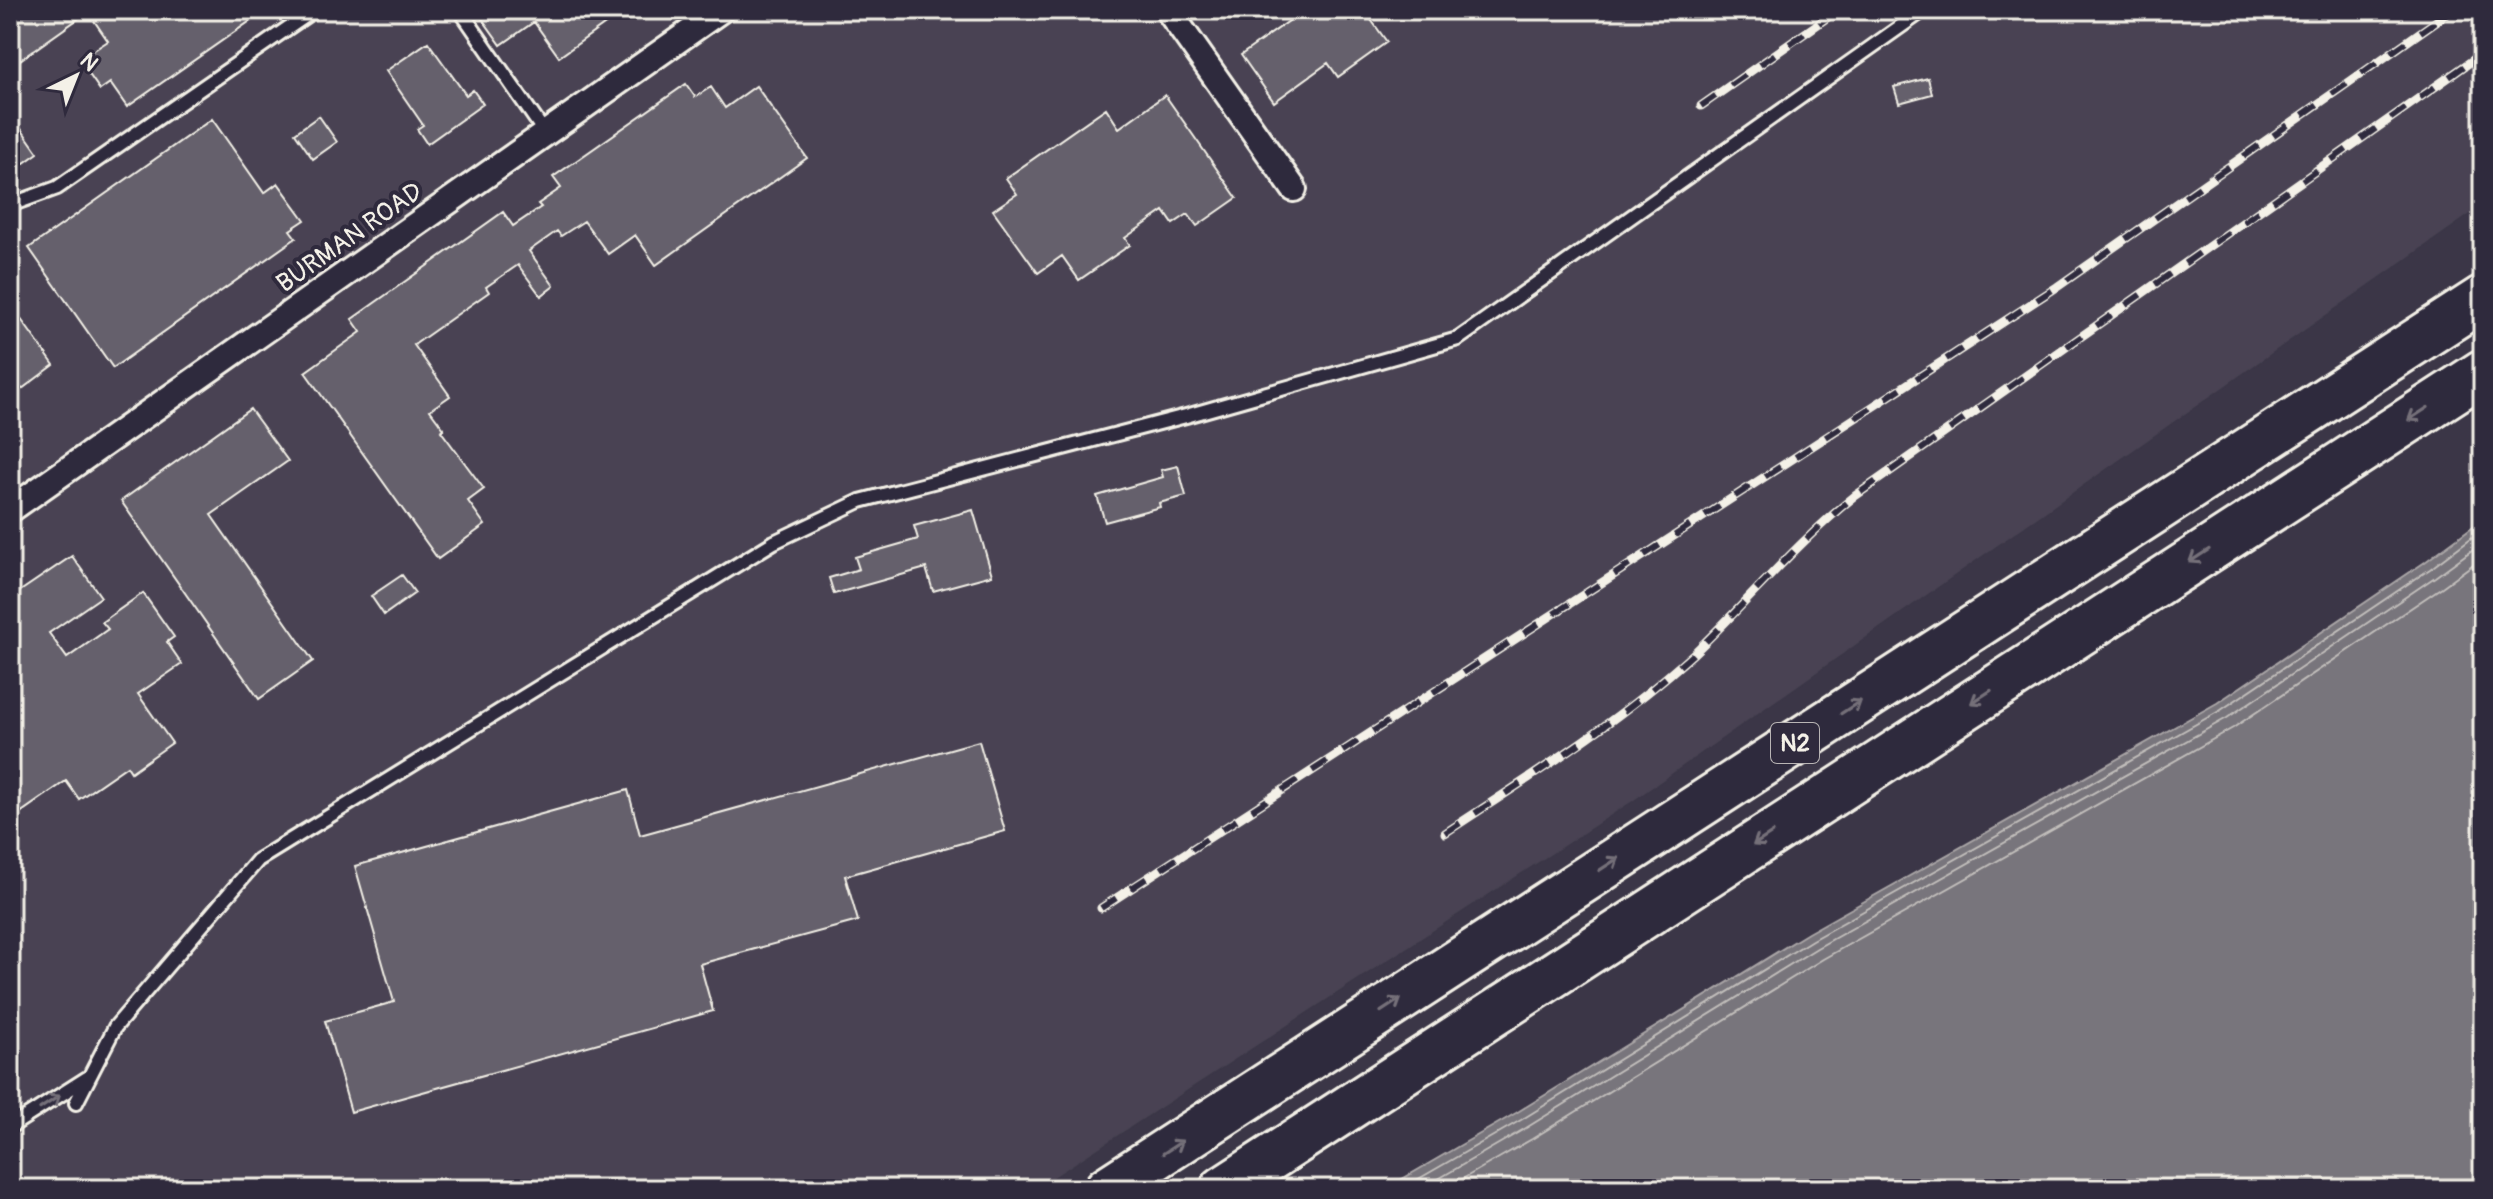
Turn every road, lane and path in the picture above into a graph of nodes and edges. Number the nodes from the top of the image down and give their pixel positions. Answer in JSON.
{"nodes":[{"id":1,"x":314,"y":10,"type":"edge"},
{"id":2,"x":460,"y":10,"type":"edge"},
{"id":3,"x":721,"y":10,"type":"edge"},
{"id":4,"x":1168,"y":10,"type":"edge"},
{"id":5,"x":1924,"y":10,"type":"edge"},
{"id":6,"x":545,"y":133,"type":"junction"},
{"id":7,"x":1294,"y":189,"type":"dead end"},
{"id":8,"x":10,"y":205,"type":"edge"},
{"id":9,"x":2483,"y":298,"type":"edge"},
{"id":10,"x":2483,"y":372,"type":"edge"},
{"id":11,"x":10,"y":510,"type":"edge"},
{"id":12,"x":89,"y":1077,"type":"junction"},
{"id":13,"x":76,"y":1103,"type":"dead end"},
{"id":14,"x":10,"y":1127,"type":"edge"},
{"id":15,"x":1107,"y":1189,"type":"edge"},
{"id":16,"x":1223,"y":1189,"type":"edge"}],
"edges":[{"from":1,"to":8,"type":"lane"},
{"from":2,"to":6,"type":"lane"},
{"from":3,"to":6,"type":"street","name":"BURMAN ROAD"},
{"from":4,"to":7,"type":"street"},
{"from":5,"to":12,"type":"lane"},
{"from":6,"to":11,"type":"street","name":"BURMAN ROAD"},
{"from":15,"to":9,"type":"highway","number":"N2","one_way":true},
{"from":10,"to":16,"type":"highway","number":"N2","one_way":true},
{"from":12,"to":13,"type":"lane"},
{"from":14,"to":12,"type":"lane","one_way":true}]}
